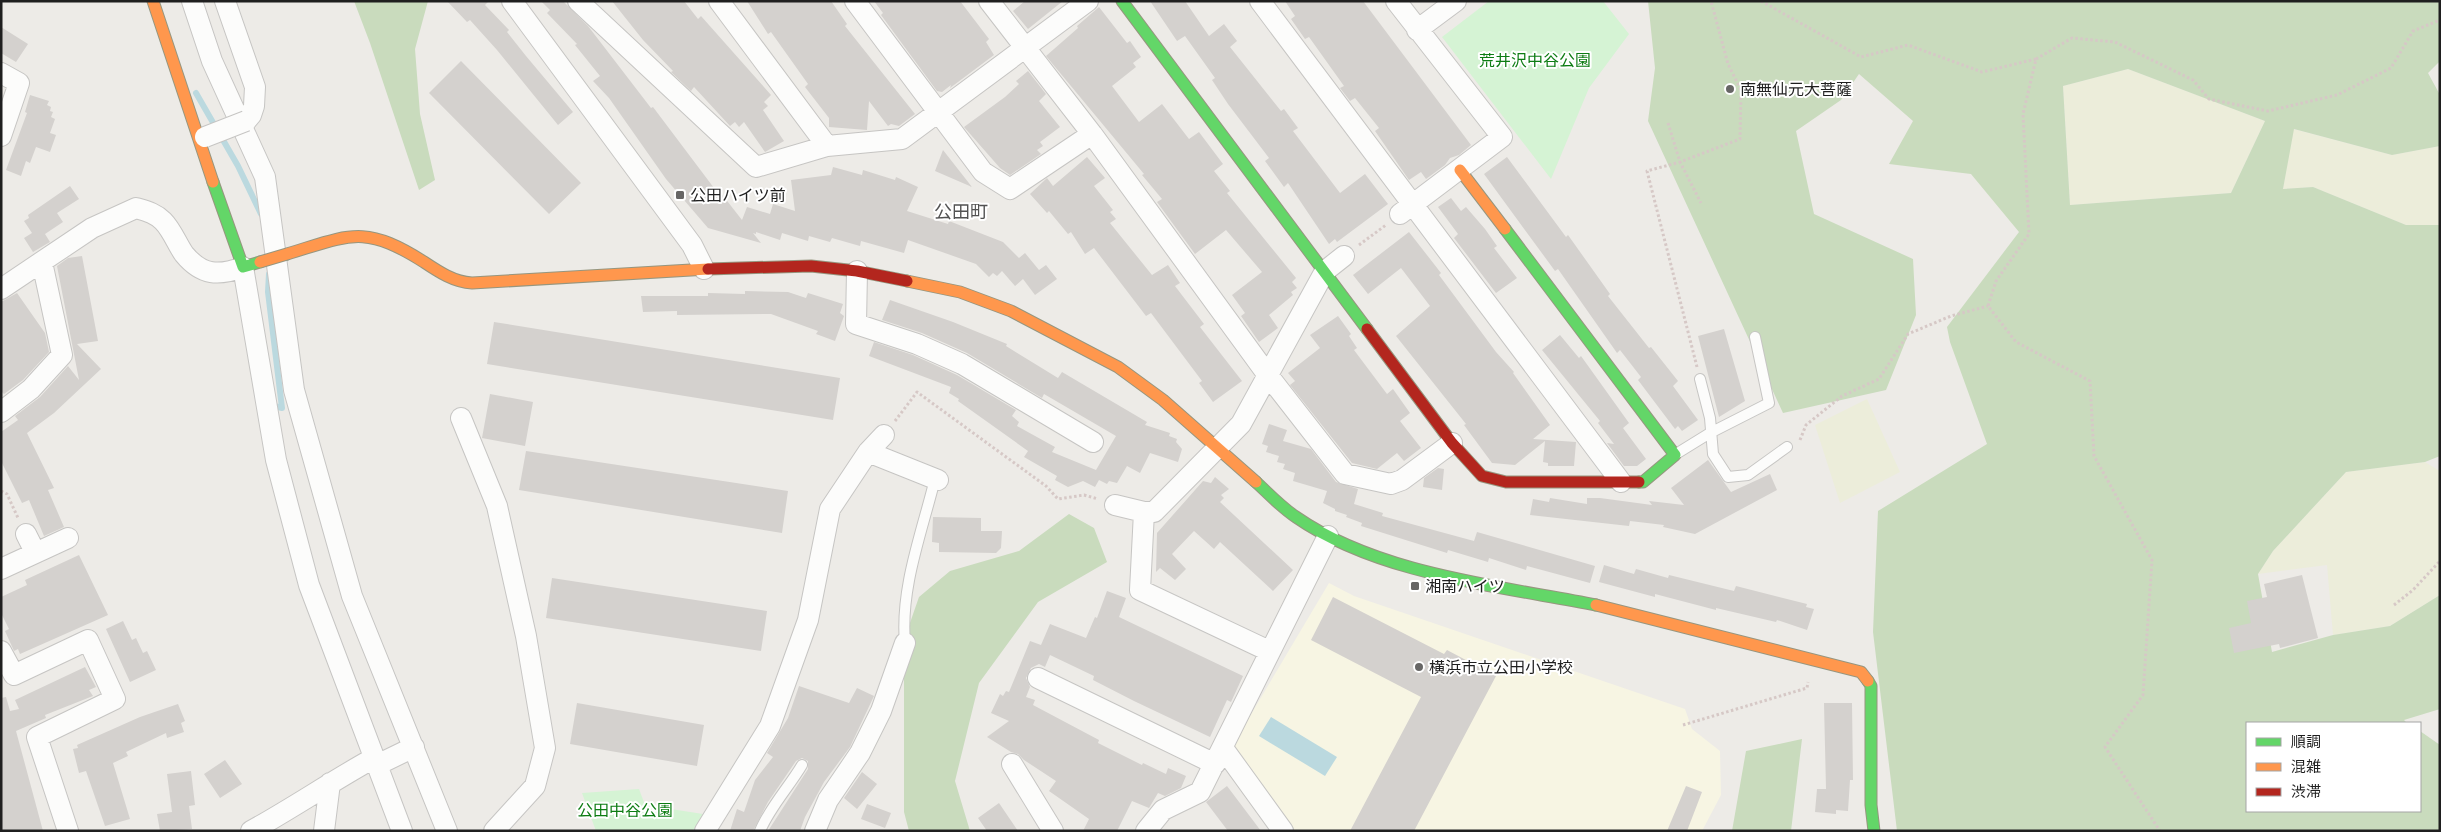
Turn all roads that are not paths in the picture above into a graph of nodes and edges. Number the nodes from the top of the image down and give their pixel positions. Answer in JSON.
{"nodes":[{"id":1,"x":153,"y":1,"type":"edge"},
{"id":2,"x":192,"y":1,"type":"edge"},
{"id":3,"x":225,"y":1,"type":"edge"},
{"id":4,"x":512,"y":1,"type":"edge"},
{"id":5,"x":578,"y":1,"type":"edge"},
{"id":6,"x":719,"y":1,"type":"edge"},
{"id":7,"x":855,"y":1,"type":"edge"},
{"id":8,"x":989,"y":1,"type":"edge"},
{"id":9,"x":1088,"y":1,"type":"edge"},
{"id":10,"x":1122,"y":1,"type":"edge"},
{"id":11,"x":1260,"y":1,"type":"edge"},
{"id":12,"x":1396,"y":1,"type":"edge"},
{"id":13,"x":1456,"y":1,"type":"edge"},
{"id":14,"x":1417,"y":30,"type":"junction"},
{"id":15,"x":1025,"y":50,"type":"junction"},
{"id":16,"x":1,"y":73,"type":"edge"},
{"id":17,"x":937,"y":113,"type":"junction"},
{"id":18,"x":1092,"y":134,"type":"junction"},
{"id":19,"x":1,"y":136,"type":"edge"},
{"id":20,"x":201,"y":138,"type":"junction"},
{"id":21,"x":827,"y":146,"type":"junction"},
{"id":22,"x":1460,"y":170,"type":"junction"},
{"id":23,"x":1406,"y":209,"type":"junction"},
{"id":24,"x":1344,"y":256,"type":"road end"},
{"id":25,"x":42,"y":262,"type":"junction"},
{"id":26,"x":251,"y":265,"type":"junction"},
{"id":27,"x":704,"y":269,"type":"junction"},
{"id":28,"x":857,"y":271,"type":"junction"},
{"id":29,"x":1325,"y":271,"type":"junction"},
{"id":30,"x":1,"y":289,"type":"edge"},
{"id":31,"x":1754,"y":337,"type":"dead end"},
{"id":32,"x":1267,"y":374,"type":"junction"},
{"id":33,"x":1700,"y":379,"type":"road end"},
{"id":34,"x":1,"y":412,"type":"edge"},
{"id":35,"x":461,"y":418,"type":"dead end"},
{"id":36,"x":1710,"y":433,"type":"junction"},
{"id":37,"x":884,"y":435,"type":"dead end"},
{"id":38,"x":1092,"y":442,"type":"dead end"},
{"id":39,"x":1452,"y":443,"type":"junction"},
{"id":40,"x":1217,"y":447,"type":"junction"},
{"id":41,"x":1787,"y":447,"type":"road end"},
{"id":42,"x":868,"y":452,"type":"junction"},
{"id":43,"x":1675,"y":455,"type":"junction"},
{"id":44,"x":937,"y":480,"type":"joint"},
{"id":45,"x":1621,"y":482,"type":"junction"},
{"id":46,"x":1109,"y":503,"type":"road end"},
{"id":47,"x":1144,"y":512,"type":"junction"},
{"id":48,"x":1328,"y":536,"type":"junction"},
{"id":49,"x":68,"y":538,"type":"dead end"},
{"id":50,"x":1,"y":569,"type":"edge"},
{"id":51,"x":905,"y":643,"type":"joint"},
{"id":52,"x":1269,"y":650,"type":"junction"},
{"id":53,"x":1,"y":651,"type":"edge"},
{"id":54,"x":1038,"y":678,"type":"dead end"},
{"id":55,"x":414,"y":747,"type":"junction"},
{"id":56,"x":1219,"y":756,"type":"junction"},
{"id":57,"x":376,"y":761,"type":"junction"},
{"id":58,"x":1012,"y":764,"type":"dead end"},
{"id":59,"x":802,"y":765,"type":"dead end"},
{"id":60,"x":330,"y":783,"type":"junction"},
{"id":61,"x":68,"y":831,"type":"edge"},
{"id":62,"x":251,"y":831,"type":"edge"},
{"id":63,"x":324,"y":831,"type":"edge"},
{"id":64,"x":402,"y":831,"type":"edge"},
{"id":65,"x":448,"y":831,"type":"edge"},
{"id":66,"x":494,"y":831,"type":"edge"},
{"id":67,"x":705,"y":831,"type":"edge"},
{"id":68,"x":760,"y":831,"type":"edge"},
{"id":69,"x":815,"y":831,"type":"edge"},
{"id":70,"x":1052,"y":831,"type":"edge"},
{"id":71,"x":1146,"y":831,"type":"edge"},
{"id":72,"x":1283,"y":831,"type":"edge"},
{"id":73,"x":1874,"y":831,"type":"edge"}],
"edges":[{"from":1,"to":20,"type":"street"},
{"from":2,"to":55,"type":"street"},
{"from":3,"to":20,"type":"street","bridge":true},
{"from":4,"to":27,"type":"street"},
{"from":5,"to":21,"type":"street"},
{"from":6,"to":21,"type":"street"},
{"from":7,"to":17,"type":"street"},
{"from":8,"to":15,"type":"street"},
{"from":9,"to":15,"type":"street"},
{"from":10,"to":29,"type":"street"},
{"from":11,"to":23,"type":"street"},
{"from":12,"to":14,"type":"street"},
{"from":13,"to":14,"type":"street"},
{"from":14,"to":22,"type":"street"},
{"from":15,"to":17,"type":"street"},
{"from":15,"to":18,"type":"street"},
{"from":16,"to":19,"type":"street"},
{"from":17,"to":18,"type":"street"},
{"from":17,"to":21,"type":"street"},
{"from":18,"to":32,"type":"street"},
{"from":20,"to":26,"type":"street"},
{"from":22,"to":23,"type":"street"},
{"from":22,"to":43,"type":"street"},
{"from":23,"to":45,"type":"street"},
{"from":24,"to":29,"type":"street"},
{"from":25,"to":26,"type":"street"},
{"from":25,"to":30,"type":"street"},
{"from":25,"to":34,"type":"street"},
{"from":26,"to":27,"type":"street","bridge":true},
{"from":26,"to":57,"type":"street"},
{"from":27,"to":28,"type":"street"},
{"from":28,"to":38,"type":"street"},
{"from":28,"to":40,"type":"street"},
{"from":29,"to":32,"type":"street"},
{"from":29,"to":39,"type":"street"},
{"from":31,"to":36,"type":"lane"},
{"from":32,"to":39,"type":"street"},
{"from":32,"to":40,"type":"street"},
{"from":33,"to":36,"type":"lane"},
{"from":35,"to":66,"type":"street"},
{"from":36,"to":41,"type":"lane"},
{"from":36,"to":43,"type":"lane"},
{"from":37,"to":42,"type":"street"},
{"from":39,"to":45,"type":"street"},
{"from":40,"to":47,"type":"street"},
{"from":40,"to":48,"type":"street"},
{"from":42,"to":44,"type":"street"},
{"from":42,"to":67,"type":"street"},
{"from":43,"to":45,"type":"street"},
{"from":44,"to":51,"type":"lane"},
{"from":46,"to":47,"type":"street"},
{"from":47,"to":52,"type":"street"},
{"from":48,"to":52,"type":"street"},
{"from":48,"to":73,"type":"street"},
{"from":49,"to":50,"type":"street"},
{"from":51,"to":69,"type":"street"},
{"from":52,"to":56,"type":"street"},
{"from":53,"to":61,"type":"street"},
{"from":54,"to":56,"type":"street"},
{"from":55,"to":57,"type":"street"},
{"from":55,"to":65,"type":"street"},
{"from":56,"to":71,"type":"street"},
{"from":56,"to":72,"type":"street"},
{"from":57,"to":60,"type":"street"},
{"from":57,"to":64,"type":"street"},
{"from":58,"to":70,"type":"street"},
{"from":59,"to":68,"type":"lane"},
{"from":60,"to":62,"type":"street"},
{"from":60,"to":63,"type":"street"}]}
